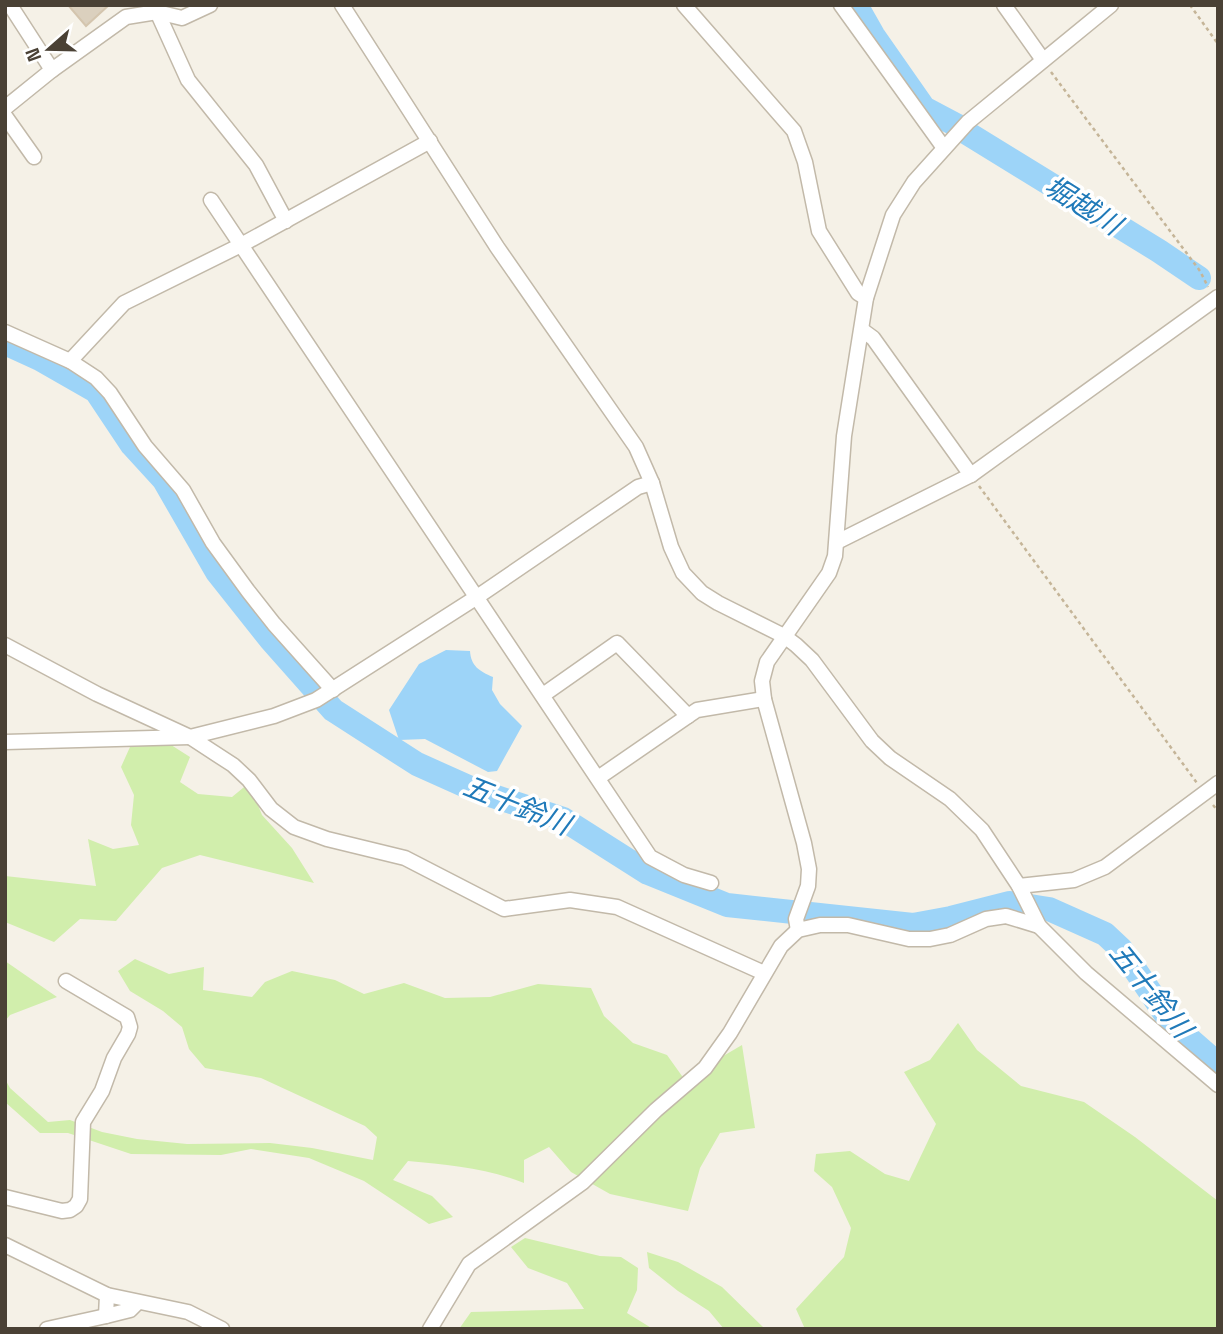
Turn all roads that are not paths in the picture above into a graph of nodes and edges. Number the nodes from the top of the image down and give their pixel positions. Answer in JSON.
{"nodes":[{"id":1,"x":10,"y":5,"type":"edge"},
{"id":2,"x":210,"y":5,"type":"edge"},
{"id":3,"x":342,"y":5,"type":"edge"},
{"id":4,"x":684,"y":5,"type":"edge"},
{"id":5,"x":841,"y":5,"type":"edge"},
{"id":6,"x":1004,"y":5,"type":"edge"},
{"id":7,"x":1111,"y":5,"type":"edge"},
{"id":8,"x":156,"y":9,"type":"edge"},
{"id":9,"x":1043,"y":60,"type":"junction"},
{"id":10,"x":52,"y":70,"type":"junction"},
{"id":11,"x":5,"y":108,"type":"edge"},
{"id":12,"x":5,"y":116,"type":"edge"},
{"id":13,"x":430,"y":141,"type":"junction"},
{"id":14,"x":944,"y":148,"type":"junction"},
{"id":15,"x":34,"y":157,"type":"dead end"},
{"id":16,"x":211,"y":200,"type":"dead end"},
{"id":17,"x":286,"y":221,"type":"junction"},
{"id":18,"x":243,"y":244,"type":"junction"},
{"id":19,"x":866,"y":298,"type":"junction"},
{"id":20,"x":1217,"y":298,"type":"edge"},
{"id":21,"x":862,"y":330,"type":"junction"},
{"id":22,"x":5,"y":332,"type":"edge"},
{"id":23,"x":70,"y":361,"type":"junction"},
{"id":24,"x":971,"y":475,"type":"junction"},
{"id":25,"x":652,"y":483,"type":"junction"},
{"id":26,"x":837,"y":542,"type":"junction"},
{"id":27,"x":477,"y":597,"type":"junction"},
{"id":28,"x":784,"y":636,"type":"junction"},
{"id":29,"x":5,"y":645,"type":"edge"},
{"id":30,"x":325,"y":695,"type":"junction"},
{"id":31,"x":543,"y":695,"type":"junction"},
{"id":32,"x":764,"y":699,"type":"junction"},
{"id":33,"x":688,"y":716,"type":"junction"},
{"id":34,"x":190,"y":737,"type":"junction"},
{"id":35,"x":5,"y":742,"type":"edge"},
{"id":36,"x":598,"y":778,"type":"junction"},
{"id":37,"x":1218,"y":783,"type":"edge"},
{"id":38,"x":710,"y":883,"type":"dead end"},
{"id":39,"x":1022,"y":891,"type":"junction"},
{"id":40,"x":1037,"y":921,"type":"junction"},
{"id":41,"x":797,"y":925,"type":"junction"},
{"id":42,"x":764,"y":973,"type":"junction"},
{"id":43,"x":66,"y":981,"type":"dead end"},
{"id":44,"x":1218,"y":1086,"type":"edge"},
{"id":45,"x":5,"y":1197,"type":"edge"},
{"id":46,"x":5,"y":1245,"type":"edge"},
{"id":47,"x":107,"y":1295,"type":"junction"},
{"id":48,"x":137,"y":1303,"type":"junction"},
{"id":49,"x":106,"y":1316,"type":"junction"},
{"id":50,"x":47,"y":1329,"type":"edge"},
{"id":51,"x":222,"y":1329,"type":"edge"},
{"id":52,"x":430,"y":1329,"type":"edge"}],
"edges":[{"from":1,"to":10,"type":"street"},
{"from":2,"to":8,"type":"street"},
{"from":3,"to":13,"type":"street"},
{"from":4,"to":19,"type":"street"},
{"from":5,"to":14,"type":"street"},
{"from":6,"to":9,"type":"street"},
{"from":7,"to":9,"type":"street"},
{"from":8,"to":10,"type":"street"},
{"from":8,"to":17,"type":"street"},
{"from":9,"to":14,"type":"street"},
{"from":10,"to":11,"type":"street"},
{"from":12,"to":15,"type":"street"},
{"from":13,"to":17,"type":"street"},
{"from":13,"to":25,"type":"street"},
{"from":14,"to":19,"type":"street"},
{"from":16,"to":18,"type":"street"},
{"from":17,"to":18,"type":"street"},
{"from":18,"to":23,"type":"street"},
{"from":18,"to":27,"type":"street"},
{"from":19,"to":21,"type":"street"},
{"from":20,"to":24,"type":"street"},
{"from":21,"to":24,"type":"street"},
{"from":21,"to":26,"type":"street"},
{"from":22,"to":23,"type":"street"},
{"from":23,"to":30,"type":"street"},
{"from":24,"to":26,"type":"street"},
{"from":25,"to":27,"type":"street"},
{"from":25,"to":28,"type":"street"},
{"from":26,"to":28,"type":"street"},
{"from":27,"to":30,"type":"street"},
{"from":27,"to":31,"type":"street"},
{"from":28,"to":32,"type":"street"},
{"from":28,"to":39,"type":"street"},
{"from":29,"to":34,"type":"street"},
{"from":30,"to":34,"type":"street"},
{"from":31,"to":33,"type":"street"},
{"from":31,"to":36,"type":"street"},
{"from":32,"to":33,"type":"street"},
{"from":32,"to":41,"type":"street"},
{"from":33,"to":36,"type":"street"},
{"from":34,"to":35,"type":"street"},
{"from":34,"to":42,"type":"street"},
{"from":36,"to":38,"type":"street"},
{"from":37,"to":39,"type":"street"},
{"from":39,"to":40,"type":"street"},
{"from":40,"to":41,"type":"street"},
{"from":40,"to":44,"type":"street"},
{"from":41,"to":42,"type":"street"},
{"from":42,"to":52,"type":"street"},
{"from":43,"to":45,"type":"street"},
{"from":46,"to":47,"type":"street"},
{"from":47,"to":48,"type":"street"},
{"from":47,"to":49,"type":"street"},
{"from":48,"to":49,"type":"street"},
{"from":48,"to":51,"type":"street"},
{"from":49,"to":50,"type":"street"}]}
